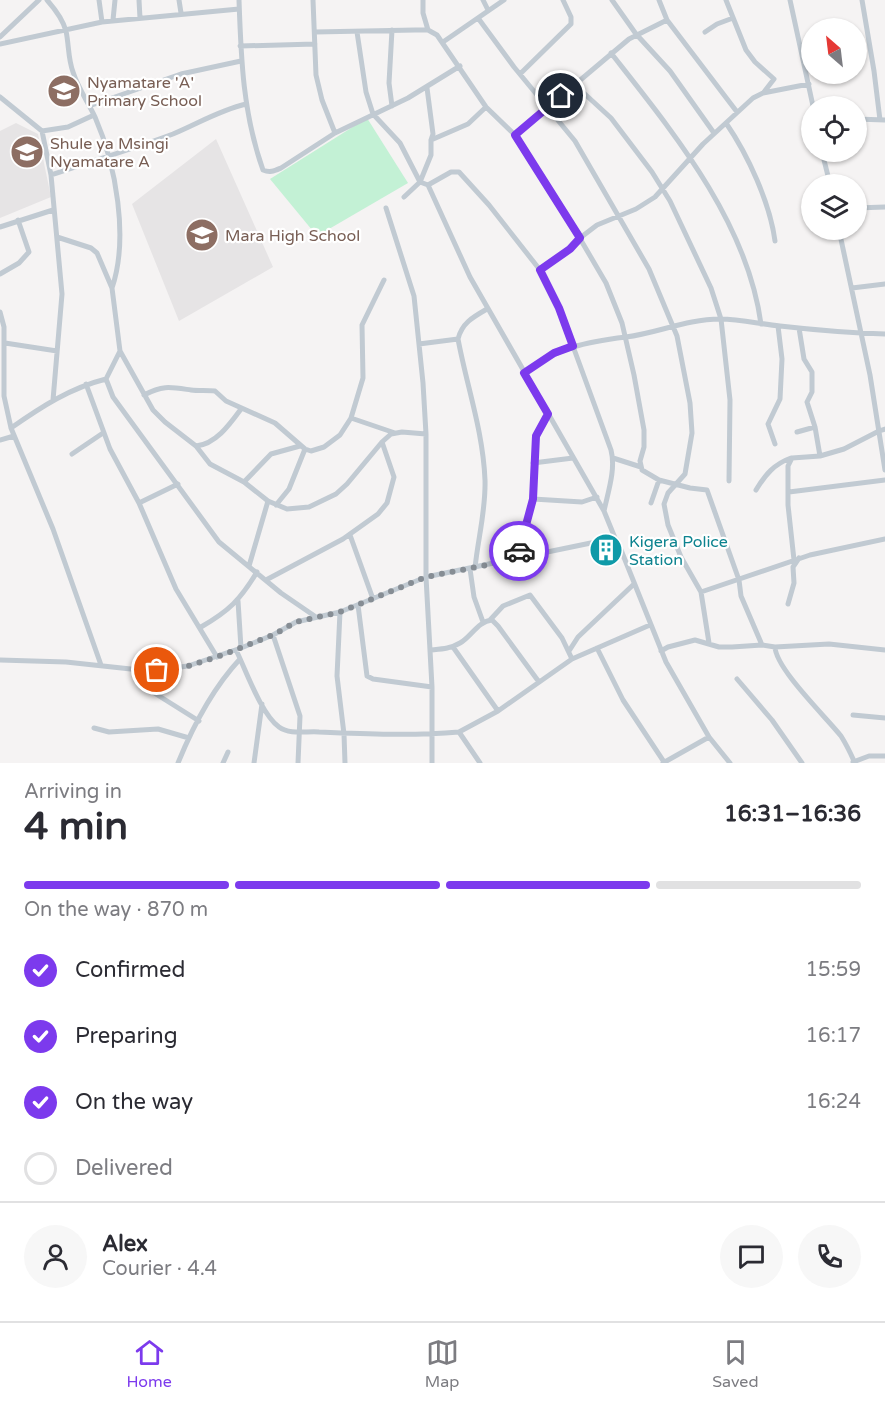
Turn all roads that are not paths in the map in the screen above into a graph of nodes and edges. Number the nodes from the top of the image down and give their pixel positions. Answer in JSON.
{"nodes":[{"id":1,"x":39,"y":0,"type":"edge"},
{"id":2,"x":47,"y":0,"type":"edge"},
{"id":3,"x":99,"y":0,"type":"edge"},
{"id":4,"x":115,"y":0,"type":"edge"},
{"id":5,"x":139,"y":0,"type":"edge"},
{"id":6,"x":179,"y":0,"type":"edge"},
{"id":7,"x":239,"y":0,"type":"edge"},
{"id":8,"x":313,"y":0,"type":"edge"},
{"id":9,"x":423,"y":0,"type":"edge"},
{"id":10,"x":483,"y":0,"type":"edge"},
{"id":11,"x":504,"y":0,"type":"edge"},
{"id":12,"x":563,"y":0,"type":"edge"},
{"id":13,"x":612,"y":0,"type":"edge"},
{"id":14,"x":659,"y":0,"type":"edge"},
{"id":15,"x":726,"y":0,"type":"edge"},
{"id":16,"x":790,"y":0,"type":"edge"},
{"id":17,"x":862,"y":0,"type":"edge"},
{"id":18,"x":239,"y":9,"type":"junction"},
{"id":19,"x":488,"y":10,"type":"junction"},
{"id":20,"x":181,"y":13,"type":"junction"},
{"id":21,"x":140,"y":18,"type":"junction"},
{"id":22,"x":478,"y":18,"type":"junction"},
{"id":23,"x":733,"y":18,"type":"junction"},
{"id":24,"x":113,"y":20,"type":"junction"},
{"id":25,"x":667,"y":20,"type":"junction"},
{"id":26,"x":102,"y":22,"type":"junction"},
{"id":27,"x":392,"y":30,"type":"junction"},
{"id":28,"x":428,"y":30,"type":"junction"},
{"id":29,"x":66,"y":31,"type":"junction"},
{"id":30,"x":315,"y":32,"type":"junction"},
{"id":31,"x":357,"y":32,"type":"junction"},
{"id":32,"x":705,"y":32,"type":"dead end"},
{"id":33,"x":1,"y":34,"type":"edge"},
{"id":34,"x":636,"y":34,"type":"junction"},
{"id":35,"x":443,"y":42,"type":"junction"},
{"id":36,"x":0,"y":44,"type":"edge"},
{"id":37,"x":315,"y":44,"type":"junction"},
{"id":38,"x":240,"y":46,"type":"junction"},
{"id":39,"x":801,"y":49,"type":"edge"},
{"id":40,"x":611,"y":53,"type":"junction"},
{"id":41,"x":241,"y":61,"type":"junction"},
{"id":42,"x":459,"y":66,"type":"junction"},
{"id":43,"x":520,"y":74,"type":"junction"},
{"id":44,"x":809,"y":84,"type":"joint"},
{"id":45,"x":575,"y":85,"type":"junction"},
{"id":46,"x":427,"y":88,"type":"junction"},
{"id":47,"x":763,"y":93,"type":"junction"},
{"id":48,"x":811,"y":96,"type":"edge"},
{"id":49,"x":0,"y":98,"type":"edge"},
{"id":50,"x":246,"y":104,"type":"junction"},
{"id":51,"x":89,"y":106,"type":"junction"},
{"id":52,"x":393,"y":106,"type":"junction"},
{"id":53,"x":486,"y":107,"type":"junction"},
{"id":54,"x":548,"y":108,"type":"junction"},
{"id":55,"x":737,"y":112,"type":"junction"},
{"id":56,"x":373,"y":114,"type":"junction"},
{"id":57,"x":94,"y":115,"type":"junction"},
{"id":58,"x":867,"y":119,"type":"edge"},
{"id":59,"x":882,"y":120,"type":"edge"},
{"id":60,"x":726,"y":123,"type":"junction"},
{"id":61,"x":42,"y":131,"type":"junction"},
{"id":62,"x":335,"y":133,"type":"junction"},
{"id":63,"x":714,"y":133,"type":"junction"},
{"id":64,"x":515,"y":135,"type":"junction"},
{"id":65,"x":431,"y":140,"type":"junction"},
{"id":66,"x":108,"y":157,"type":"junction"},
{"id":67,"x":690,"y":158,"type":"junction"},
{"id":68,"x":51,"y":175,"type":"junction"},
{"id":69,"x":420,"y":182,"type":"junction"},
{"id":70,"x":428,"y":185,"type":"junction"},
{"id":71,"x":663,"y":189,"type":"junction"},
{"id":72,"x":404,"y":197,"type":"dead end"},
{"id":73,"x":885,"y":207,"type":"edge"},
{"id":74,"x":386,"y":208,"type":"dead end"},
{"id":75,"x":867,"y":208,"type":"edge"},
{"id":76,"x":53,"y":210,"type":"junction"},
{"id":77,"x":619,"y":216,"type":"junction"},
{"id":78,"x":18,"y":220,"type":"junction"},
{"id":79,"x":0,"y":227,"type":"edge"},
{"id":80,"x":57,"y":237,"type":"junction"},
{"id":81,"x":580,"y":238,"type":"junction"},
{"id":82,"x":841,"y":240,"type":"edge"},
{"id":83,"x":775,"y":242,"type":"dead end"},
{"id":84,"x":540,"y":270,"type":"junction"},
{"id":85,"x":0,"y":274,"type":"edge"},
{"id":86,"x":384,"y":280,"type":"dead end"},
{"id":87,"x":885,"y":284,"type":"edge"},
{"id":88,"x":112,"y":288,"type":"junction"},
{"id":89,"x":852,"y":288,"type":"junction"},
{"id":90,"x":487,"y":309,"type":"junction"},
{"id":91,"x":0,"y":312,"type":"edge"},
{"id":92,"x":722,"y":319,"type":"junction"},
{"id":93,"x":761,"y":324,"type":"junction"},
{"id":94,"x":672,"y":326,"type":"junction"},
{"id":95,"x":778,"y":326,"type":"junction"},
{"id":96,"x":799,"y":328,"type":"junction"},
{"id":97,"x":861,"y":333,"type":"junction"},
{"id":98,"x":885,"y":334,"type":"edge"},
{"id":99,"x":626,"y":337,"type":"junction"},
{"id":100,"x":458,"y":339,"type":"junction"},
{"id":101,"x":4,"y":343,"type":"junction"},
{"id":102,"x":419,"y":344,"type":"junction"},
{"id":103,"x":573,"y":346,"type":"junction"},
{"id":104,"x":57,"y":351,"type":"junction"},
{"id":105,"x":120,"y":351,"type":"junction"},
{"id":106,"x":524,"y":373,"type":"junction"},
{"id":107,"x":105,"y":380,"type":"junction"},
{"id":108,"x":86,"y":384,"type":"junction"},
{"id":109,"x":144,"y":395,"type":"junction"},
{"id":110,"x":53,"y":400,"type":"junction"},
{"id":111,"x":241,"y":409,"type":"junction"},
{"id":112,"x":548,"y":414,"type":"junction"},
{"id":113,"x":351,"y":418,"type":"junction"},
{"id":114,"x":815,"y":427,"type":"junction"},
{"id":115,"x":11,"y":428,"type":"junction"},
{"id":116,"x":882,"y":430,"type":"edge"},
{"id":117,"x":797,"y":432,"type":"dead end"},
{"id":118,"x":103,"y":433,"type":"junction"},
{"id":119,"x":395,"y":433,"type":"junction"},
{"id":120,"x":426,"y":434,"type":"junction"},
{"id":121,"x":14,"y":436,"type":"junction"},
{"id":122,"x":0,"y":440,"type":"edge"},
{"id":123,"x":382,"y":442,"type":"junction"},
{"id":124,"x":775,"y":444,"type":"dead end"},
{"id":125,"x":196,"y":446,"type":"junction"},
{"id":126,"x":302,"y":447,"type":"junction"},
{"id":127,"x":72,"y":454,"type":"dead end"},
{"id":128,"x":820,"y":456,"type":"junction"},
{"id":129,"x":573,"y":458,"type":"junction"},
{"id":130,"x":613,"y":458,"type":"junction"},
{"id":131,"x":792,"y":458,"type":"junction"},
{"id":132,"x":533,"y":463,"type":"junction"},
{"id":133,"x":640,"y":467,"type":"junction"},
{"id":134,"x":885,"y":470,"type":"edge"},
{"id":135,"x":659,"y":480,"type":"junction"},
{"id":136,"x":885,"y":480,"type":"edge"},
{"id":137,"x":729,"y":481,"type":"dead end"},
{"id":138,"x":243,"y":482,"type":"junction"},
{"id":139,"x":178,"y":484,"type":"junction"},
{"id":140,"x":676,"y":485,"type":"junction"},
{"id":141,"x":756,"y":490,"type":"dead end"},
{"id":142,"x":789,"y":492,"type":"junction"},
{"id":143,"x":597,"y":497,"type":"junction"},
{"id":144,"x":533,"y":499,"type":"junction"},
{"id":145,"x":268,"y":501,"type":"junction"},
{"id":146,"x":651,"y":502,"type":"dead end"},
{"id":147,"x":140,"y":503,"type":"junction"},
{"id":148,"x":276,"y":505,"type":"junction"},
{"id":149,"x":604,"y":511,"type":"junction"},
{"id":150,"x":350,"y":535,"type":"junction"},
{"id":151,"x":615,"y":538,"type":"junction"},
{"id":152,"x":885,"y":539,"type":"edge"},
{"id":153,"x":517,"y":559,"type":"junction"},
{"id":154,"x":797,"y":559,"type":"junction"},
{"id":155,"x":249,"y":566,"type":"junction"},
{"id":156,"x":473,"y":568,"type":"junction"},
{"id":157,"x":257,"y":572,"type":"junction"},
{"id":158,"x":426,"y":577,"type":"junction"},
{"id":159,"x":267,"y":580,"type":"junction"},
{"id":160,"x":738,"y":580,"type":"junction"},
{"id":161,"x":634,"y":584,"type":"junction"},
{"id":162,"x":700,"y":592,"type":"junction"},
{"id":163,"x":373,"y":599,"type":"junction"},
{"id":164,"x":238,"y":601,"type":"junction"},
{"id":165,"x":788,"y":604,"type":"dead end"},
{"id":166,"x":358,"y":605,"type":"junction"},
{"id":167,"x":340,"y":612,"type":"junction"},
{"id":168,"x":316,"y":617,"type":"junction"},
{"id":169,"x":490,"y":620,"type":"junction"},
{"id":170,"x":483,"y":622,"type":"junction"},
{"id":171,"x":650,"y":625,"type":"junction"},
{"id":172,"x":201,"y":627,"type":"junction"},
{"id":173,"x":273,"y":635,"type":"junction"},
{"id":174,"x":709,"y":644,"type":"junction"},
{"id":175,"x":762,"y":645,"type":"junction"},
{"id":176,"x":453,"y":647,"type":"junction"},
{"id":177,"x":597,"y":648,"type":"junction"},
{"id":178,"x":776,"y":648,"type":"junction"},
{"id":179,"x":238,"y":649,"type":"junction"},
{"id":180,"x":430,"y":650,"type":"junction"},
{"id":181,"x":885,"y":650,"type":"edge"},
{"id":182,"x":569,"y":651,"type":"junction"},
{"id":183,"x":661,"y":651,"type":"junction"},
{"id":184,"x":217,"y":657,"type":"junction"},
{"id":185,"x":240,"y":659,"type":"junction"},
{"id":186,"x":572,"y":659,"type":"junction"},
{"id":187,"x":0,"y":660,"type":"edge"},
{"id":188,"x":101,"y":665,"type":"junction"},
{"id":189,"x":140,"y":670,"type":"junction"},
{"id":190,"x":737,"y":679,"type":"dead end"},
{"id":191,"x":539,"y":682,"type":"junction"},
{"id":192,"x":432,"y":687,"type":"junction"},
{"id":193,"x":262,"y":704,"type":"junction"},
{"id":194,"x":498,"y":711,"type":"junction"},
{"id":195,"x":853,"y":715,"type":"dead end"},
{"id":196,"x":885,"y":718,"type":"edge"},
{"id":197,"x":199,"y":721,"type":"junction"},
{"id":198,"x":94,"y":728,"type":"dead end"},
{"id":199,"x":300,"y":732,"type":"junction"},
{"id":200,"x":459,"y":732,"type":"junction"},
{"id":201,"x":344,"y":734,"type":"junction"},
{"id":202,"x":432,"y":734,"type":"junction"},
{"id":203,"x":709,"y":737,"type":"junction"},
{"id":204,"x":189,"y":738,"type":"junction"},
{"id":205,"x":228,"y":752,"type":"dead end"},
{"id":206,"x":885,"y":756,"type":"edge"},
{"id":207,"x":478,"y":761,"type":"edge"},
{"id":208,"x":853,"y":762,"type":"edge"},
{"id":209,"x":178,"y":763,"type":"edge"},
{"id":210,"x":222,"y":763,"type":"edge"},
{"id":211,"x":254,"y":763,"type":"edge"},
{"id":212,"x":298,"y":763,"type":"edge"},
{"id":213,"x":345,"y":763,"type":"edge"},
{"id":214,"x":432,"y":763,"type":"edge"},
{"id":215,"x":470,"y":763,"type":"edge"},
{"id":216,"x":664,"y":763,"type":"edge"},
{"id":217,"x":730,"y":763,"type":"edge"},
{"id":218,"x":802,"y":763,"type":"edge"}],
"edges":[{"from":1,"to":33,"type":"street"},
{"from":2,"to":29,"type":"street"},
{"from":3,"to":26,"type":"street"},
{"from":4,"to":24,"type":"street"},
{"from":5,"to":21,"type":"street"},
{"from":6,"to":20,"type":"street"},
{"from":7,"to":18,"type":"street"},
{"from":8,"to":30,"type":"street"},
{"from":9,"to":28,"type":"street"},
{"from":10,"to":19,"type":"street"},
{"from":11,"to":19,"type":"street"},
{"from":12,"to":43,"type":"street"},
{"from":13,"to":34,"type":"street"},
{"from":14,"to":25,"type":"street"},
{"from":15,"to":23,"type":"street"},
{"from":16,"to":39,"type":"street"},
{"from":17,"to":59,"type":"street"},
{"from":18,"to":20,"type":"street"},
{"from":18,"to":38,"type":"street"},
{"from":19,"to":22,"type":"street"},
{"from":20,"to":21,"type":"street"},
{"from":21,"to":24,"type":"street"},
{"from":22,"to":35,"type":"street"},
{"from":22,"to":43,"type":"street"},
{"from":23,"to":32,"type":"street"},
{"from":23,"to":47,"type":"street"},
{"from":24,"to":26,"type":"street"},
{"from":25,"to":34,"type":"street"},
{"from":25,"to":55,"type":"street"},
{"from":26,"to":29,"type":"street"},
{"from":27,"to":28,"type":"street"},
{"from":27,"to":31,"type":"street"},
{"from":27,"to":52,"type":"street"},
{"from":28,"to":35,"type":"street"},
{"from":29,"to":36,"type":"street"},
{"from":29,"to":51,"type":"street"},
{"from":30,"to":31,"type":"street"},
{"from":30,"to":37,"type":"street"},
{"from":31,"to":56,"type":"street"},
{"from":34,"to":40,"type":"street"},
{"from":34,"to":63,"type":"street"},
{"from":35,"to":42,"type":"street"},
{"from":37,"to":38,"type":"street"},
{"from":37,"to":62,"type":"street"},
{"from":38,"to":41,"type":"street"},
{"from":40,"to":45,"type":"street"},
{"from":40,"to":67,"type":"street"},
{"from":41,"to":50,"type":"street"},
{"from":41,"to":51,"type":"street"},
{"from":42,"to":46,"type":"street"},
{"from":42,"to":53,"type":"street"},
{"from":43,"to":54,"type":"street"},
{"from":44,"to":47,"type":"street"},
{"from":44,"to":48,"type":"street"},
{"from":45,"to":54,"type":"street"},
{"from":45,"to":71,"type":"street"},
{"from":46,"to":52,"type":"street"},
{"from":46,"to":65,"type":"street"},
{"from":47,"to":55,"type":"street"},
{"from":49,"to":61,"type":"street"},
{"from":50,"to":62,"type":"street"},
{"from":50,"to":66,"type":"street"},
{"from":51,"to":57,"type":"street"},
{"from":52,"to":56,"type":"street"},
{"from":53,"to":64,"type":"street"},
{"from":53,"to":65,"type":"street"},
{"from":54,"to":64,"type":"street"},
{"from":54,"to":77,"type":"street"},
{"from":55,"to":60,"type":"street"},
{"from":56,"to":62,"type":"street"},
{"from":56,"to":69,"type":"street"},
{"from":57,"to":61,"type":"street"},
{"from":57,"to":66,"type":"street"},
{"from":58,"to":59,"type":"street"},
{"from":60,"to":63,"type":"street"},
{"from":60,"to":83,"type":"street"},
{"from":61,"to":68,"type":"street"},
{"from":63,"to":67,"type":"street"},
{"from":64,"to":81,"type":"street"},
{"from":65,"to":69,"type":"street"},
{"from":66,"to":68,"type":"street"},
{"from":66,"to":88,"type":"street"},
{"from":67,"to":71,"type":"street"},
{"from":67,"to":93,"type":"street"},
{"from":68,"to":76,"type":"street"},
{"from":69,"to":70,"type":"street"},
{"from":69,"to":72,"type":"street"},
{"from":70,"to":84,"type":"street"},
{"from":70,"to":90,"type":"street"},
{"from":71,"to":77,"type":"street"},
{"from":71,"to":92,"type":"street"},
{"from":73,"to":75,"type":"street"},
{"from":74,"to":102,"type":"street"},
{"from":76,"to":78,"type":"street"},
{"from":76,"to":80,"type":"street"},
{"from":77,"to":81,"type":"street"},
{"from":77,"to":94,"type":"street"},
{"from":78,"to":79,"type":"street"},
{"from":78,"to":85,"type":"street"},
{"from":80,"to":88,"type":"street"},
{"from":80,"to":104,"type":"street"},
{"from":81,"to":84,"type":"street"},
{"from":81,"to":99,"type":"street"},
{"from":82,"to":89,"type":"street"},
{"from":84,"to":103,"type":"street"},
{"from":86,"to":113,"type":"street"},
{"from":87,"to":89,"type":"street"},
{"from":88,"to":105,"type":"street"},
{"from":89,"to":97,"type":"street"},
{"from":90,"to":100,"type":"street"},
{"from":90,"to":106,"type":"street"},
{"from":91,"to":101,"type":"street"},
{"from":92,"to":93,"type":"street"},
{"from":92,"to":94,"type":"street"},
{"from":92,"to":137,"type":"street"},
{"from":93,"to":95,"type":"street"},
{"from":94,"to":99,"type":"street"},
{"from":94,"to":140,"type":"street"},
{"from":95,"to":96,"type":"street"},
{"from":95,"to":124,"type":"street"},
{"from":96,"to":97,"type":"street"},
{"from":96,"to":114,"type":"street"},
{"from":97,"to":98,"type":"street"},
{"from":97,"to":116,"type":"street"},
{"from":99,"to":103,"type":"street"},
{"from":99,"to":133,"type":"street"},
{"from":100,"to":102,"type":"street"},
{"from":100,"to":156,"type":"street"},
{"from":101,"to":104,"type":"street"},
{"from":101,"to":115,"type":"street"},
{"from":102,"to":120,"type":"street"},
{"from":103,"to":106,"type":"street"},
{"from":103,"to":130,"type":"street"},
{"from":104,"to":110,"type":"street"},
{"from":105,"to":107,"type":"street"},
{"from":105,"to":109,"type":"street"},
{"from":106,"to":112,"type":"street"},
{"from":107,"to":108,"type":"street"},
{"from":107,"to":139,"type":"street"},
{"from":108,"to":110,"type":"street"},
{"from":108,"to":118,"type":"street"},
{"from":109,"to":111,"type":"street"},
{"from":109,"to":125,"type":"street"},
{"from":110,"to":115,"type":"street"},
{"from":111,"to":125,"type":"street"},
{"from":111,"to":126,"type":"street"},
{"from":112,"to":129,"type":"street"},
{"from":112,"to":132,"type":"street"},
{"from":113,"to":119,"type":"street"},
{"from":113,"to":126,"type":"street"},
{"from":114,"to":117,"type":"street"},
{"from":114,"to":128,"type":"street"},
{"from":115,"to":121,"type":"street"},
{"from":116,"to":128,"type":"street"},
{"from":116,"to":134,"type":"street"},
{"from":118,"to":127,"type":"street"},
{"from":118,"to":147,"type":"street"},
{"from":119,"to":120,"type":"street"},
{"from":119,"to":123,"type":"street"},
{"from":120,"to":158,"type":"street"},
{"from":121,"to":122,"type":"street"},
{"from":121,"to":188,"type":"street"},
{"from":123,"to":148,"type":"street"},
{"from":123,"to":150,"type":"street"},
{"from":125,"to":138,"type":"street"},
{"from":126,"to":138,"type":"street"},
{"from":126,"to":148,"type":"street"},
{"from":128,"to":131,"type":"street"},
{"from":129,"to":132,"type":"street"},
{"from":129,"to":143,"type":"street"},
{"from":130,"to":133,"type":"street"},
{"from":130,"to":149,"type":"street"},
{"from":131,"to":141,"type":"street"},
{"from":131,"to":142,"type":"street"},
{"from":132,"to":144,"type":"street"},
{"from":133,"to":135,"type":"street"},
{"from":135,"to":140,"type":"street"},
{"from":135,"to":146,"type":"street"},
{"from":136,"to":142,"type":"street"},
{"from":138,"to":145,"type":"street"},
{"from":139,"to":147,"type":"street"},
{"from":139,"to":155,"type":"street"},
{"from":140,"to":160,"type":"street"},
{"from":140,"to":162,"type":"street"},
{"from":142,"to":154,"type":"street"},
{"from":143,"to":144,"type":"street"},
{"from":143,"to":149,"type":"street"},
{"from":144,"to":153,"type":"street"},
{"from":145,"to":148,"type":"street"},
{"from":145,"to":155,"type":"street"},
{"from":147,"to":172,"type":"street"},
{"from":149,"to":151,"type":"street"},
{"from":150,"to":159,"type":"street"},
{"from":150,"to":163,"type":"street"},
{"from":151,"to":153,"type":"street"},
{"from":151,"to":161,"type":"street"},
{"from":152,"to":154,"type":"street"},
{"from":153,"to":156,"type":"street"},
{"from":154,"to":160,"type":"street"},
{"from":154,"to":165,"type":"street"},
{"from":155,"to":157,"type":"street"},
{"from":156,"to":158,"type":"street"},
{"from":156,"to":170,"type":"street"},
{"from":157,"to":159,"type":"street"},
{"from":157,"to":164,"type":"street"},
{"from":158,"to":163,"type":"street"},
{"from":158,"to":180,"type":"street"},
{"from":159,"to":168,"type":"street"},
{"from":160,"to":162,"type":"street"},
{"from":160,"to":175,"type":"street"},
{"from":161,"to":171,"type":"street"},
{"from":161,"to":182,"type":"street"},
{"from":162,"to":174,"type":"street"},
{"from":163,"to":166,"type":"street"},
{"from":164,"to":172,"type":"street"},
{"from":164,"to":179,"type":"street"},
{"from":166,"to":167,"type":"street"},
{"from":166,"to":192,"type":"street"},
{"from":167,"to":168,"type":"street"},
{"from":167,"to":201,"type":"street"},
{"from":168,"to":173,"type":"street"},
{"from":169,"to":170,"type":"street"},
{"from":169,"to":182,"type":"street"},
{"from":169,"to":191,"type":"street"},
{"from":170,"to":176,"type":"street"},
{"from":171,"to":177,"type":"street"},
{"from":171,"to":183,"type":"street"},
{"from":172,"to":184,"type":"street"},
{"from":173,"to":179,"type":"street"},
{"from":173,"to":199,"type":"street"},
{"from":174,"to":175,"type":"street"},
{"from":174,"to":183,"type":"street"},
{"from":175,"to":178,"type":"street"},
{"from":176,"to":180,"type":"street"},
{"from":176,"to":194,"type":"street"},
{"from":177,"to":186,"type":"street"},
{"from":177,"to":216,"type":"street"},
{"from":178,"to":181,"type":"street"},
{"from":178,"to":208,"type":"street"},
{"from":179,"to":184,"type":"street"},
{"from":179,"to":185,"type":"street"},
{"from":180,"to":192,"type":"street"},
{"from":182,"to":186,"type":"street"},
{"from":183,"to":203,"type":"street"},
{"from":184,"to":189,"type":"street"},
{"from":185,"to":193,"type":"street"},
{"from":185,"to":197,"type":"street"},
{"from":186,"to":191,"type":"street"},
{"from":187,"to":188,"type":"street"},
{"from":188,"to":189,"type":"street"},
{"from":189,"to":197,"type":"street"},
{"from":190,"to":218,"type":"street"},
{"from":191,"to":194,"type":"street"},
{"from":192,"to":202,"type":"street"},
{"from":193,"to":199,"type":"street"},
{"from":193,"to":211,"type":"street"},
{"from":194,"to":200,"type":"street"},
{"from":195,"to":196,"type":"street"},
{"from":197,"to":204,"type":"street"},
{"from":198,"to":204,"type":"street"},
{"from":199,"to":201,"type":"street"},
{"from":199,"to":212,"type":"street"},
{"from":200,"to":202,"type":"street"},
{"from":200,"to":207,"type":"street"},
{"from":201,"to":202,"type":"street"},
{"from":201,"to":213,"type":"street"},
{"from":202,"to":214,"type":"street"},
{"from":203,"to":216,"type":"street"},
{"from":203,"to":217,"type":"street"},
{"from":204,"to":209,"type":"street"},
{"from":205,"to":210,"type":"street"},
{"from":206,"to":208,"type":"street"},
{"from":207,"to":215,"type":"street"}]}
